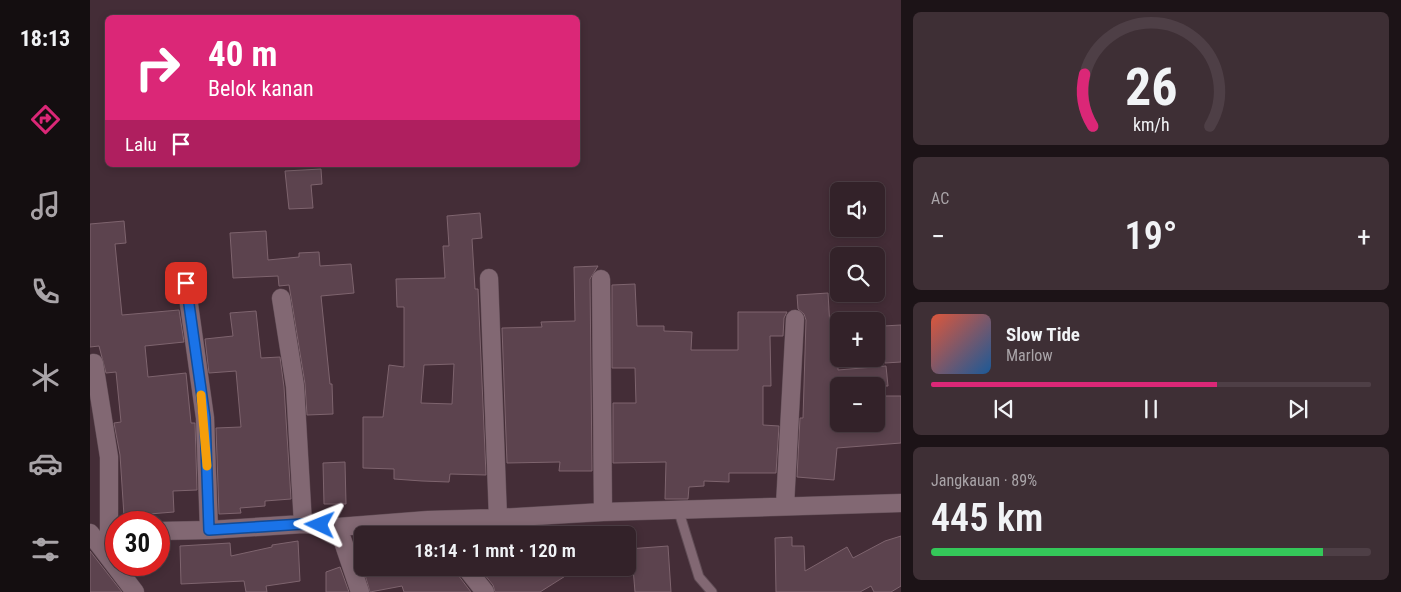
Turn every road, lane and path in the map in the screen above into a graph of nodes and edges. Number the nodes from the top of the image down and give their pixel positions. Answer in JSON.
{"nodes":[{"id":1,"x":489,"y":278,"type":"dead end"},
{"id":2,"x":601,"y":279,"type":"dead end"},
{"id":3,"x":186,"y":283,"type":"dead end"},
{"id":4,"x":281,"y":298,"type":"dead end"},
{"id":5,"x":795,"y":319,"type":"dead end"},
{"id":6,"x":94,"y":363,"type":"dead end"},
{"id":7,"x":901,"y":502,"type":"edge"},
{"id":8,"x":785,"y":505,"type":"junction"},
{"id":9,"x":678,"y":509,"type":"junction"},
{"id":10,"x":112,"y":511,"type":"edge"},
{"id":11,"x":602,"y":512,"type":"junction"},
{"id":12,"x":498,"y":518,"type":"junction"},
{"id":13,"x":428,"y":520,"type":"junction"},
{"id":14,"x":303,"y":524,"type":"junction"},
{"id":15,"x":433,"y":526,"type":"edge"},
{"id":16,"x":338,"y":527,"type":"junction"},
{"id":17,"x":209,"y":530,"type":"junction"},
{"id":18,"x":170,"y":531,"type":"edge"},
{"id":19,"x":105,"y":532,"type":"edge"},
{"id":20,"x":90,"y":533,"type":"edge"},
{"id":21,"x":472,"y":576,"type":"edge"},
{"id":22,"x":134,"y":592,"type":"edge"},
{"id":23,"x":360,"y":592,"type":"edge"},
{"id":24,"x":485,"y":592,"type":"edge"},
{"id":25,"x":712,"y":592,"type":"edge"}],
"edges":[{"from":1,"to":12,"type":"street"},
{"from":2,"to":11,"type":"street"},
{"from":3,"to":17,"type":"street"},
{"from":4,"to":14,"type":"street"},
{"from":5,"to":8,"type":"street"},
{"from":6,"to":10,"type":"street"},
{"from":7,"to":8,"type":"street"},
{"from":8,"to":9,"type":"street"},
{"from":9,"to":11,"type":"street"},
{"from":9,"to":25,"type":"lane"},
{"from":11,"to":12,"type":"street"},
{"from":12,"to":13,"type":"street"},
{"from":13,"to":15,"type":"street"},
{"from":13,"to":16,"type":"street"},
{"from":14,"to":16,"type":"street"},
{"from":14,"to":17,"type":"street"},
{"from":16,"to":23,"type":"street"},
{"from":17,"to":18,"type":"street"},
{"from":19,"to":20,"type":"street"},
{"from":20,"to":22,"type":"street"},
{"from":21,"to":24,"type":"street"}]}
